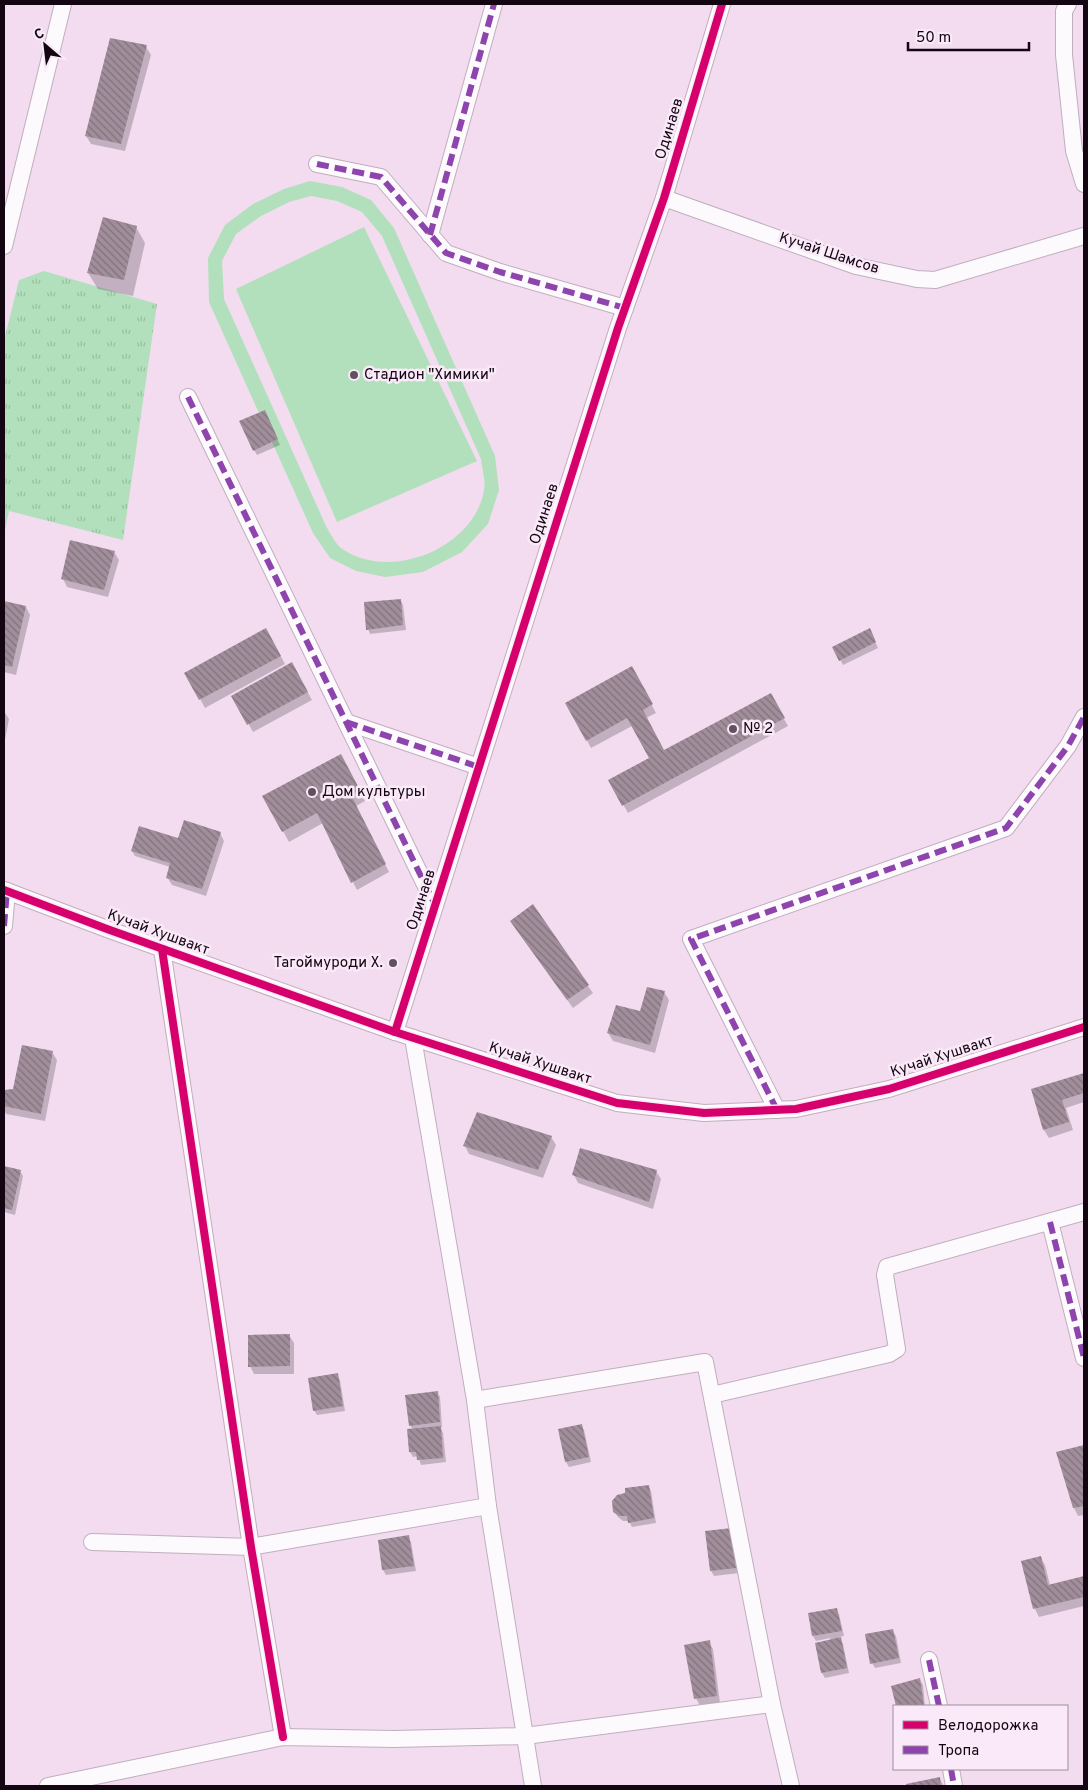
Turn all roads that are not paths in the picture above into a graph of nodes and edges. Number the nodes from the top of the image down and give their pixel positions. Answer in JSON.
{"nodes":[{"id":1,"x":63,"y":4,"type":"edge"},
{"id":2,"x":494,"y":4,"type":"edge"},
{"id":3,"x":722,"y":4,"type":"edge"},
{"id":4,"x":1068,"y":4,"type":"edge"},
{"id":5,"x":317,"y":164,"type":"dead end"},
{"id":6,"x":1084,"y":184,"type":"edge"},
{"id":7,"x":664,"y":198,"type":"junction"},
{"id":8,"x":430,"y":235,"type":"junction"},
{"id":9,"x":1084,"y":236,"type":"edge"},
{"id":10,"x":4,"y":246,"type":"edge"},
{"id":11,"x":625,"y":308,"type":"junction"},
{"id":12,"x":188,"y":397,"type":"dead end"},
{"id":13,"x":1084,"y":717,"type":"edge"},
{"id":14,"x":346,"y":722,"type":"junction"},
{"id":15,"x":479,"y":767,"type":"junction"},
{"id":16,"x":5,"y":890,"type":"edge"},
{"id":17,"x":435,"y":905,"type":"junction"},
{"id":18,"x":4,"y":926,"type":"edge"},
{"id":19,"x":162,"y":949,"type":"junction"},
{"id":20,"x":1084,"y":1027,"type":"edge"},
{"id":21,"x":395,"y":1032,"type":"junction"},
{"id":22,"x":413,"y":1038,"type":"junction"},
{"id":23,"x":777,"y":1110,"type":"junction"},
{"id":24,"x":1084,"y":1212,"type":"edge"},
{"id":25,"x":1050,"y":1222,"type":"junction"},
{"id":26,"x":1084,"y":1358,"type":"edge"},
{"id":27,"x":712,"y":1396,"type":"junction"},
{"id":28,"x":475,"y":1400,"type":"junction"},
{"id":29,"x":488,"y":1506,"type":"junction"},
{"id":30,"x":92,"y":1542,"type":"dead end"},
{"id":31,"x":250,"y":1548,"type":"junction"},
{"id":32,"x":930,"y":1660,"type":"dead end"},
{"id":33,"x":772,"y":1704,"type":"junction"},
{"id":34,"x":938,"y":1705,"type":"edge"},
{"id":35,"x":524,"y":1736,"type":"junction"},
{"id":36,"x":284,"y":1738,"type":"junction"},
{"id":37,"x":951,"y":1770,"type":"edge"},
{"id":38,"x":48,"y":1786,"type":"edge"},
{"id":39,"x":533,"y":1786,"type":"edge"},
{"id":40,"x":791,"y":1786,"type":"edge"},
{"id":41,"x":954,"y":1786,"type":"edge"}],
"edges":[{"from":1,"to":10,"type":"street"},
{"from":2,"to":8,"type":"street"},
{"from":3,"to":7,"type":"street","name":"Одинаев"},
{"from":4,"to":6,"type":"street"},
{"from":5,"to":8,"type":"street"},
{"from":7,"to":9,"type":"street","name":"Кучай Шамсов"},
{"from":7,"to":11,"type":"street","name":"Одинаев"},
{"from":8,"to":11,"type":"street"},
{"from":11,"to":15,"type":"street","name":"Одинаев"},
{"from":12,"to":14,"type":"street"},
{"from":13,"to":23,"type":"street"},
{"from":14,"to":15,"type":"street"},
{"from":14,"to":17,"type":"street"},
{"from":15,"to":17,"type":"street","name":"Одинаев"},
{"from":16,"to":18,"type":"street"},
{"from":16,"to":19,"type":"street","name":"Кучай Хушвакт"},
{"from":17,"to":21,"type":"street","name":"Одинаев"},
{"from":19,"to":21,"type":"street","name":"Кучай Хушвакт"},
{"from":19,"to":31,"type":"street"},
{"from":20,"to":23,"type":"street","name":"Кучай Хушвакт"},
{"from":21,"to":22,"type":"street","name":"Кучай Хушвакт"},
{"from":22,"to":23,"type":"street","name":"Кучай Хушвакт"},
{"from":22,"to":28,"type":"street"},
{"from":24,"to":25,"type":"street"},
{"from":25,"to":26,"type":"street"},
{"from":25,"to":27,"type":"street"},
{"from":27,"to":28,"type":"street"},
{"from":27,"to":33,"type":"street"},
{"from":28,"to":29,"type":"street"},
{"from":29,"to":31,"type":"street"},
{"from":29,"to":35,"type":"street"},
{"from":30,"to":31,"type":"street"},
{"from":31,"to":36,"type":"street"},
{"from":32,"to":34,"type":"street"},
{"from":33,"to":35,"type":"street"},
{"from":33,"to":40,"type":"street"},
{"from":35,"to":36,"type":"street"},
{"from":35,"to":39,"type":"street"},
{"from":36,"to":38,"type":"street"},
{"from":37,"to":41,"type":"street"}]}
